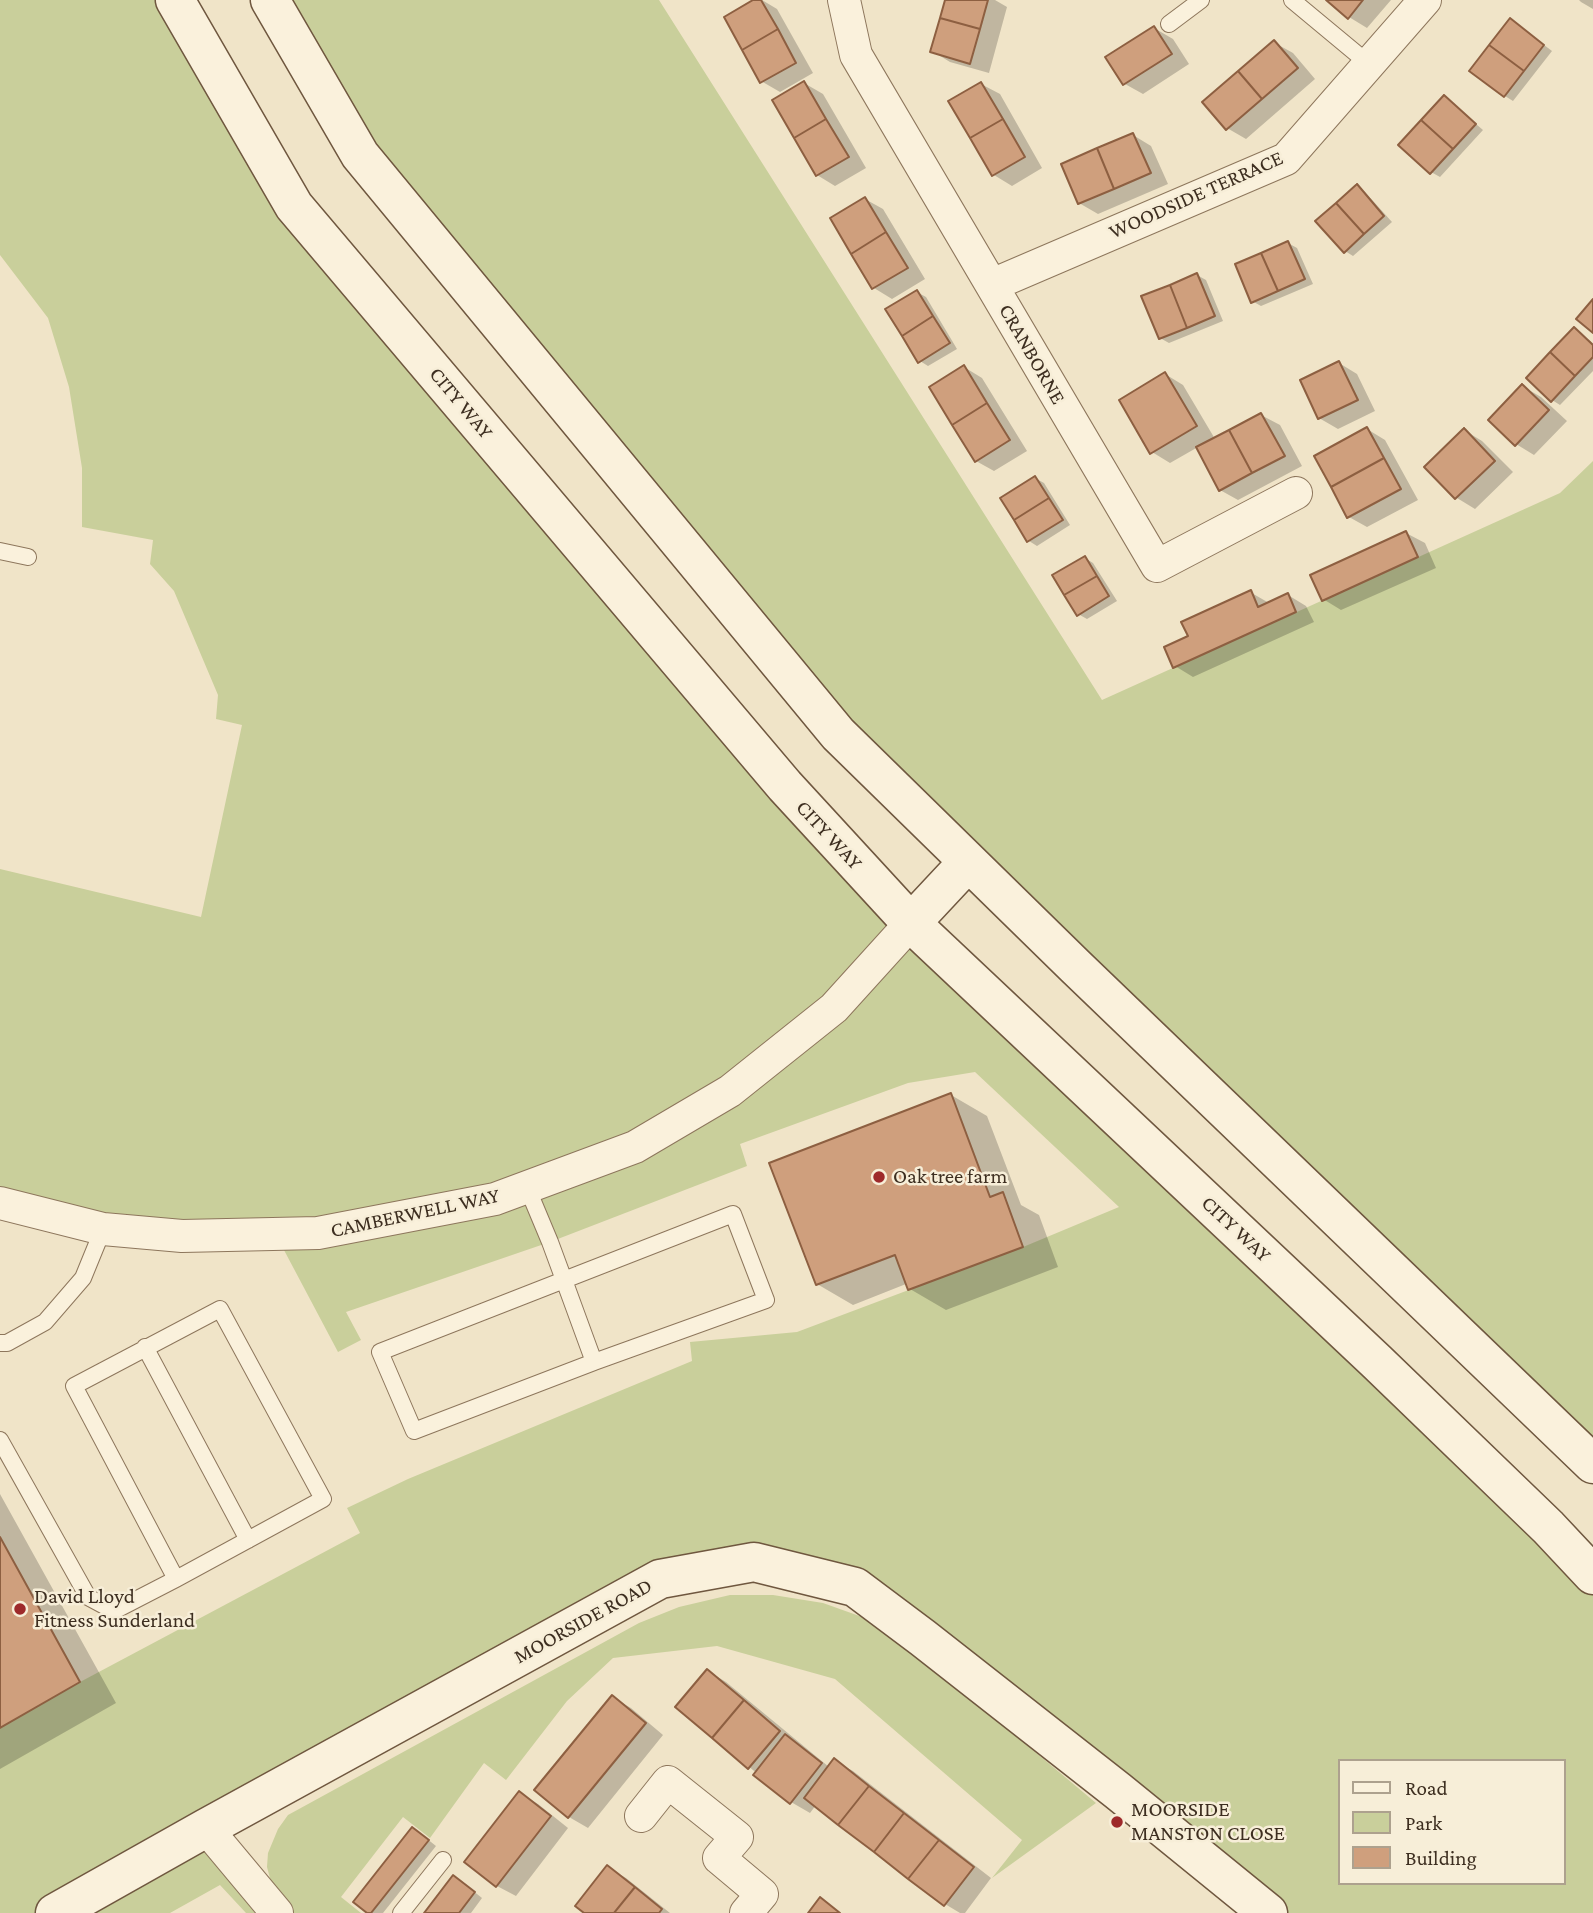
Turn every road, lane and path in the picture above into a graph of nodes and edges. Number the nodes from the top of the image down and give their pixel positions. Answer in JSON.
{"nodes":[{"id":1,"x":175,"y":0,"type":"edge"},
{"id":2,"x":270,"y":0,"type":"edge"},
{"id":3,"x":844,"y":0,"type":"edge"},
{"id":4,"x":1201,"y":0,"type":"edge"},
{"id":5,"x":1292,"y":0,"type":"edge"},
{"id":6,"x":1425,"y":0,"type":"edge"},
{"id":7,"x":1169,"y":24,"type":"dead end"},
{"id":8,"x":1369,"y":64,"type":"junction"},
{"id":9,"x":992,"y":285,"type":"junction"},
{"id":10,"x":1296,"y":493,"type":"dead end"},
{"id":11,"x":0,"y":551,"type":"edge"},
{"id":12,"x":28,"y":557,"type":"dead end"},
{"id":13,"x":968,"y":862,"type":"junction"},
{"id":14,"x":911,"y":923,"type":"junction"},
{"id":15,"x":527,"y":1187,"type":"junction"},
{"id":16,"x":0,"y":1203,"type":"edge"},
{"id":17,"x":103,"y":1229,"type":"junction"},
{"id":18,"x":564,"y":1280,"type":"junction"},
{"id":19,"x":0,"y":1343,"type":"edge"},
{"id":20,"x":145,"y":1347,"type":"junction"},
{"id":21,"x":594,"y":1363,"type":"junction"},
{"id":22,"x":0,"y":1440,"type":"edge"},
{"id":23,"x":1593,"y":1464,"type":"edge"},
{"id":24,"x":248,"y":1540,"type":"junction"},
{"id":25,"x":1593,"y":1575,"type":"edge"},
{"id":26,"x":176,"y":1579,"type":"junction"},
{"id":27,"x":641,"y":1816,"type":"dead end"},
{"id":28,"x":206,"y":1828,"type":"junction"},
{"id":29,"x":443,"y":1860,"type":"dead end"},
{"id":30,"x":55,"y":1913,"type":"edge"},
{"id":31,"x":276,"y":1913,"type":"edge"},
{"id":32,"x":401,"y":1913,"type":"edge"},
{"id":33,"x":746,"y":1913,"type":"edge"},
{"id":34,"x":1268,"y":1913,"type":"edge"}],
"edges":[{"from":1,"to":14,"type":"main road","name":"CITY WAY"},
{"from":2,"to":13,"type":"main road"},
{"from":3,"to":9,"type":"street","name":"CRANBORNE"},
{"from":4,"to":7,"type":"lane"},
{"from":5,"to":8,"type":"lane"},
{"from":6,"to":8,"type":"street","name":"WOODSIDE TERRACE"},
{"from":8,"to":9,"type":"street","name":"WOODSIDE TERRACE"},
{"from":9,"to":10,"type":"street","name":"CRANBORNE"},
{"from":11,"to":12,"type":"lane"},
{"from":13,"to":14,"type":"main road"},
{"from":13,"to":23,"type":"main road"},
{"from":14,"to":15,"type":"street","name":"CAMBERWELL WAY"},
{"from":14,"to":25,"type":"main road","name":"CITY WAY"},
{"from":15,"to":17,"type":"street","name":"CAMBERWELL WAY"},
{"from":15,"to":18,"type":"lane"},
{"from":16,"to":17,"type":"street","name":"CAMBERWELL WAY"},
{"from":17,"to":19,"type":"lane"},
{"from":18,"to":21,"type":"lane"},
{"from":18,"to":21,"type":"lane"},
{"from":18,"to":21,"type":"lane"},
{"from":20,"to":24,"type":"lane"},
{"from":20,"to":24,"type":"lane"},
{"from":20,"to":26,"type":"lane"},
{"from":22,"to":26,"type":"lane"},
{"from":24,"to":26,"type":"lane"},
{"from":27,"to":33,"type":"street"},
{"from":28,"to":30,"type":"main road","name":"MOORSIDE ROAD"},
{"from":28,"to":31,"type":"street"},
{"from":28,"to":34,"type":"main road","name":"MOORSIDE ROAD"},
{"from":29,"to":32,"type":"lane"}]}
